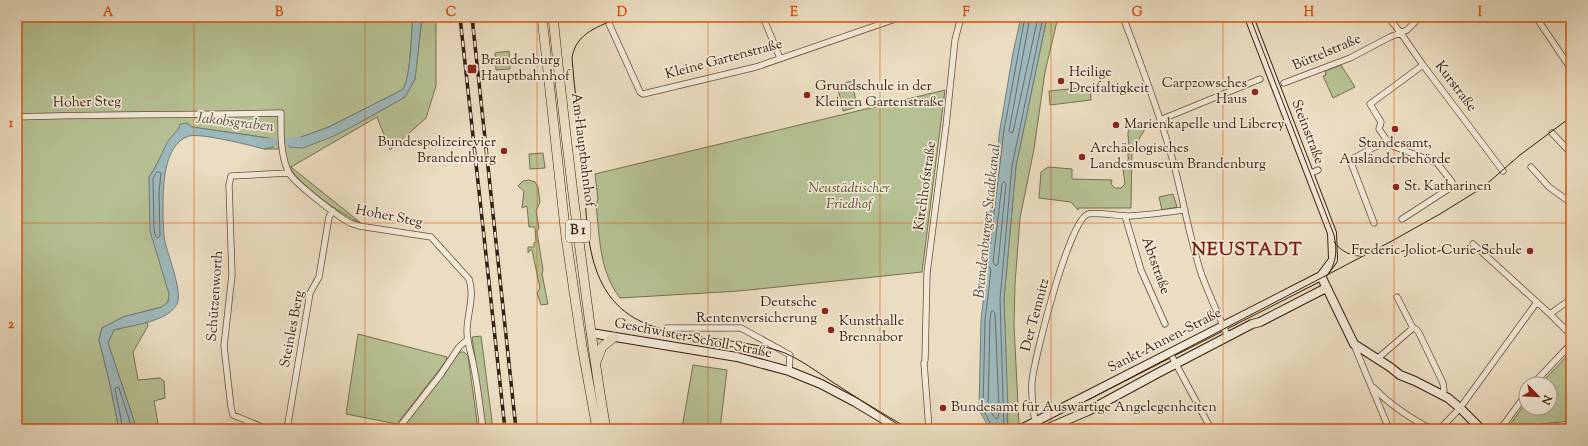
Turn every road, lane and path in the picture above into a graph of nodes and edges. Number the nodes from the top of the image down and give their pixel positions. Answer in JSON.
{"nodes":[{"id":1,"x":542,"y":17,"type":"edge"},
{"id":2,"x":553,"y":17,"type":"edge"},
{"id":3,"x":606,"y":17,"type":"edge"},
{"id":4,"x":763,"y":17,"type":"edge"},
{"id":5,"x":901,"y":17,"type":"edge"},
{"id":6,"x":961,"y":17,"type":"edge"},
{"id":7,"x":1123,"y":17,"type":"edge"},
{"id":8,"x":1249,"y":17,"type":"edge"},
{"id":9,"x":1388,"y":17,"type":"edge"},
{"id":10,"x":1420,"y":17,"type":"edge"},
{"id":11,"x":1536,"y":17,"type":"edge"},
{"id":12,"x":1400,"y":32,"type":"junction"},
{"id":13,"x":780,"y":58,"type":"junction"},
{"id":14,"x":1423,"y":65,"type":"junction"},
{"id":15,"x":1571,"y":69,"type":"edge"},
{"id":16,"x":1260,"y":80,"type":"dead end"},
{"id":17,"x":1284,"y":83,"type":"dead end"},
{"id":18,"x":17,"y":117,"type":"edge"},
{"id":19,"x":1160,"y":120,"type":"junction"},
{"id":20,"x":1552,"y":132,"type":"dead end"},
{"id":21,"x":1386,"y":141,"type":"junction"},
{"id":22,"x":1571,"y":153,"type":"edge"},
{"id":23,"x":1530,"y":167,"type":"dead end"},
{"id":24,"x":1318,"y":170,"type":"dead end"},
{"id":25,"x":1503,"y":171,"type":"dead end"},
{"id":26,"x":289,"y":174,"type":"junction"},
{"id":27,"x":1310,"y":174,"type":"junction"},
{"id":28,"x":1571,"y":203,"type":"edge"},
{"id":29,"x":1185,"y":210,"type":"junction"},
{"id":30,"x":333,"y":212,"type":"junction"},
{"id":31,"x":1125,"y":216,"type":"junction"},
{"id":32,"x":1402,"y":219,"type":"dead end"},
{"id":33,"x":1374,"y":223,"type":"dead end"},
{"id":34,"x":1473,"y":244,"type":"dead end"},
{"id":35,"x":1321,"y":276,"type":"junction"},
{"id":36,"x":1326,"y":288,"type":"junction"},
{"id":37,"x":1397,"y":297,"type":"dead end"},
{"id":38,"x":1571,"y":299,"type":"edge"},
{"id":39,"x":1537,"y":302,"type":"junction"},
{"id":40,"x":1550,"y":314,"type":"junction"},
{"id":41,"x":1165,"y":324,"type":"dead end"},
{"id":42,"x":1224,"y":325,"type":"junction"},
{"id":43,"x":668,"y":328,"type":"dead end"},
{"id":44,"x":1413,"y":328,"type":"junction"},
{"id":45,"x":579,"y":331,"type":"junction"},
{"id":46,"x":591,"y":333,"type":"junction"},
{"id":47,"x":1571,"y":335,"type":"edge"},
{"id":48,"x":614,"y":337,"type":"junction"},
{"id":49,"x":1228,"y":338,"type":"junction"},
{"id":50,"x":468,"y":339,"type":"junction"},
{"id":51,"x":1354,"y":344,"type":"junction"},
{"id":52,"x":1571,"y":344,"type":"edge"},
{"id":53,"x":1170,"y":353,"type":"junction"},
{"id":54,"x":1377,"y":359,"type":"junction"},
{"id":55,"x":1175,"y":364,"type":"junction"},
{"id":56,"x":596,"y":369,"type":"junction"},
{"id":57,"x":789,"y":371,"type":"junction"},
{"id":58,"x":1541,"y":376,"type":"edge"},
{"id":59,"x":1371,"y":385,"type":"junction"},
{"id":60,"x":1442,"y":396,"type":"junction"},
{"id":61,"x":1518,"y":405,"type":"edge"},
{"id":62,"x":1460,"y":408,"type":"junction"},
{"id":63,"x":1035,"y":422,"type":"junction"},
{"id":64,"x":596,"y":428,"type":"edge"},
{"id":65,"x":267,"y":429,"type":"edge"},
{"id":66,"x":287,"y":429,"type":"edge"},
{"id":67,"x":400,"y":429,"type":"edge"},
{"id":68,"x":483,"y":429,"type":"edge"},
{"id":69,"x":606,"y":429,"type":"edge"},
{"id":70,"x":900,"y":429,"type":"edge"},
{"id":71,"x":929,"y":429,"type":"edge"},
{"id":72,"x":1021,"y":429,"type":"edge"},
{"id":73,"x":1046,"y":429,"type":"edge"},
{"id":74,"x":1211,"y":429,"type":"edge"},
{"id":75,"x":1389,"y":429,"type":"edge"},
{"id":76,"x":1431,"y":429,"type":"edge"},
{"id":77,"x":1440,"y":429,"type":"edge"},
{"id":78,"x":1481,"y":429,"type":"edge"},
{"id":79,"x":1499,"y":429,"type":"edge"}],
"edges":[{"from":1,"to":45,"type":"main road","name":"Am Hauptbahnhof","number":"B 1"},
{"from":2,"to":46,"type":"main road","name":"Am Hauptbahnhof","number":"B 1"},
{"from":3,"to":13,"type":"street","name":"Kleine Gartenstraße"},
{"from":4,"to":13,"type":"street"},
{"from":5,"to":13,"type":"street","name":"Kleine Gartenstraße"},
{"from":6,"to":71,"type":"street","name":"Kirchhofstraße"},
{"from":7,"to":19,"type":"street"},
{"from":8,"to":27,"type":"street","name":"Steinstraße"},
{"from":9,"to":12,"type":"street","name":"Kurstraße"},
{"from":10,"to":12,"type":"street","name":"Büttelstraße"},
{"from":11,"to":15,"type":"street"},
{"from":12,"to":14,"type":"street","name":"Kurstraße"},
{"from":12,"to":17,"type":"street","name":"Büttelstraße"},
{"from":14,"to":21,"type":"street"},
{"from":14,"to":25,"type":"street","name":"Kurstraße"},
{"from":16,"to":19,"type":"street"},
{"from":18,"to":26,"type":"street","name":"Hoher Steg"},
{"from":19,"to":29,"type":"street"},
{"from":20,"to":22,"type":"street"},
{"from":21,"to":32,"type":"street"},
{"from":21,"to":33,"type":"street"},
{"from":23,"to":28,"type":"street"},
{"from":24,"to":27,"type":"street"},
{"from":26,"to":30,"type":"street","name":"Hoher Steg"},
{"from":26,"to":65,"type":"street","name":"Schützenworth"},
{"from":27,"to":35,"type":"street","name":"Steinstraße"},
{"from":29,"to":31,"type":"street"},
{"from":29,"to":42,"type":"street"},
{"from":30,"to":50,"type":"street","name":"Hoher Steg"},
{"from":30,"to":66,"type":"street","name":"Steinles Berg"},
{"from":31,"to":41,"type":"street","name":"Abtstraße"},
{"from":31,"to":63,"type":"street","name":"Der Temnitz"},
{"from":34,"to":39,"type":"street"},
{"from":35,"to":36,"type":"street"},
{"from":35,"to":42,"type":"street","name":"Sankt-Annen-Straße"},
{"from":36,"to":49,"type":"street","name":"Sankt-Annen-Straße"},
{"from":36,"to":51,"type":"street"},
{"from":37,"to":44,"type":"street"},
{"from":38,"to":40,"type":"street"},
{"from":39,"to":40,"type":"street"},
{"from":39,"to":62,"type":"street"},
{"from":40,"to":47,"type":"street"},
{"from":42,"to":49,"type":"street"},
{"from":42,"to":53,"type":"street","name":"Sankt-Annen-Straße"},
{"from":43,"to":57,"type":"street","name":"Geschwister-Scholl-Straße"},
{"from":44,"to":54,"type":"street"},
{"from":44,"to":60,"type":"street"},
{"from":45,"to":46,"type":"main road"},
{"from":45,"to":64,"type":"main road","number":"B 1"},
{"from":46,"to":48,"type":"street","name":"Geschwister-Scholl-Straße"},
{"from":46,"to":56,"type":"main road","number":"B 1"},
{"from":48,"to":56,"type":"main road"},
{"from":48,"to":57,"type":"street","name":"Geschwister-Scholl-Straße"},
{"from":49,"to":55,"type":"street","name":"Sankt-Annen-Straße"},
{"from":50,"to":67,"type":"street"},
{"from":50,"to":68,"type":"street","name":"Hoher Steg"},
{"from":51,"to":54,"type":"street"},
{"from":51,"to":59,"type":"street"},
{"from":52,"to":58,"type":"street"},
{"from":53,"to":55,"type":"street"},
{"from":53,"to":63,"type":"street","name":"Sankt-Annen-Straße"},
{"from":54,"to":60,"type":"street"},
{"from":55,"to":73,"type":"street","name":"Sankt-Annen-Straße"},
{"from":55,"to":74,"type":"street"},
{"from":56,"to":69,"type":"main road","number":"B 1"},
{"from":57,"to":70,"type":"street","name":"Geschwister-Scholl-Straße"},
{"from":59,"to":75,"type":"street"},
{"from":59,"to":76,"type":"street"},
{"from":60,"to":62,"type":"street"},
{"from":61,"to":79,"type":"street"},
{"from":62,"to":77,"type":"street"},
{"from":62,"to":78,"type":"street"},
{"from":63,"to":72,"type":"street","name":"Sankt-Annen-Straße"}]}
